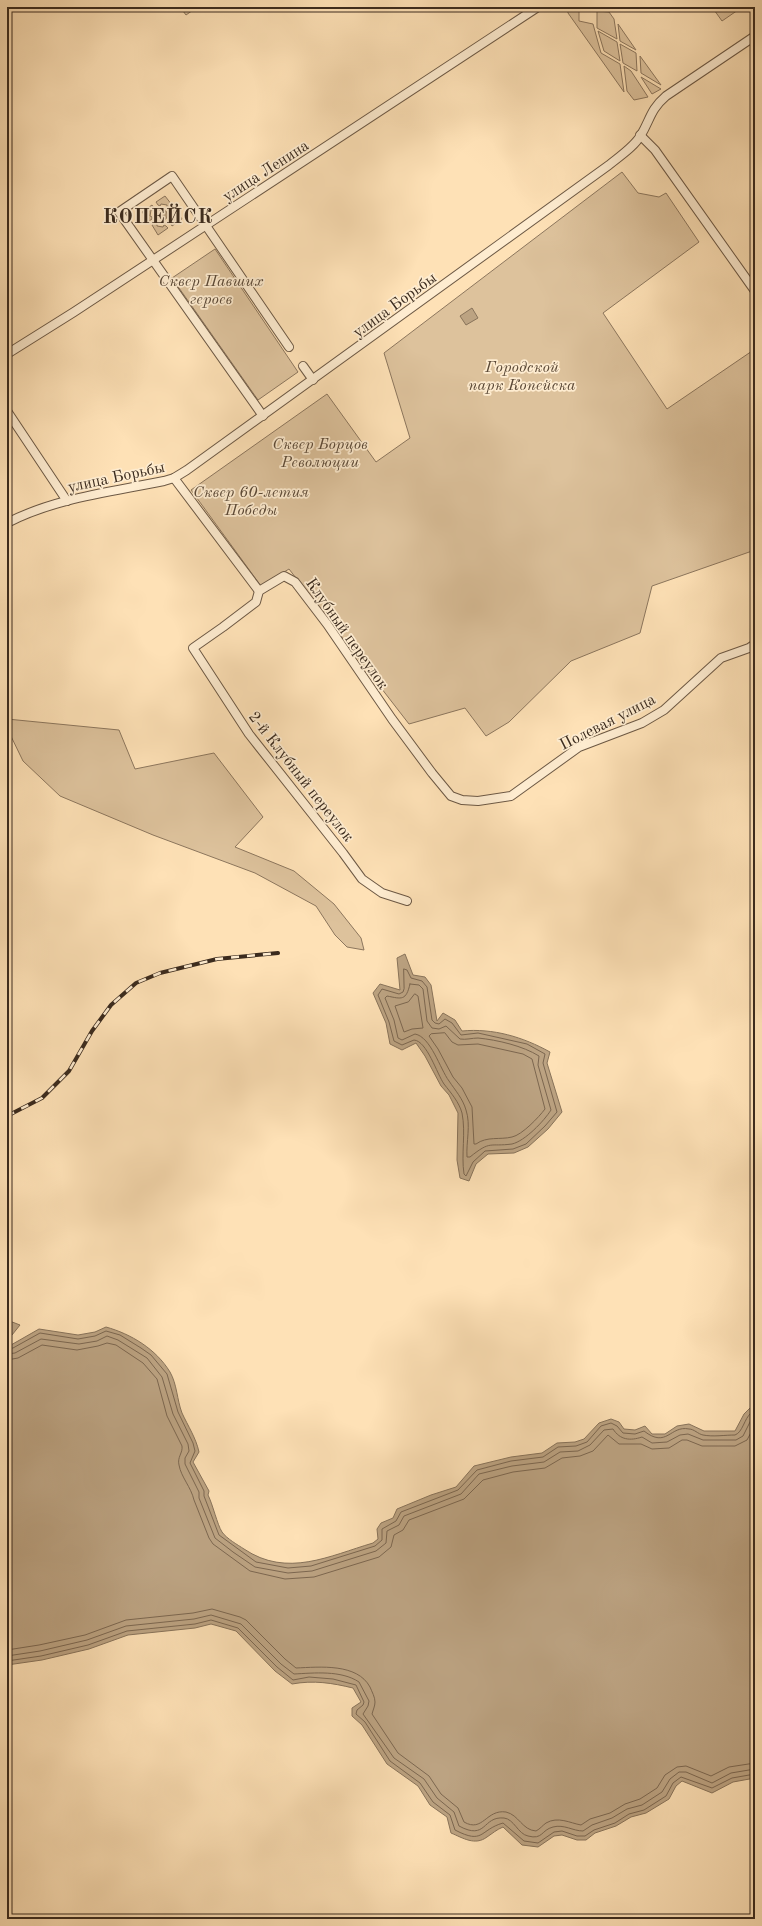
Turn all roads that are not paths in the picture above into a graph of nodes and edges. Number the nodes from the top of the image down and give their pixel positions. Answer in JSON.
{"nodes":[{"id":1,"x":537,"y":7,"type":"edge"},
{"id":2,"x":755,"y":36,"type":"edge"},
{"id":3,"x":640,"y":135,"type":"junction"},
{"id":4,"x":206,"y":226,"type":"junction"},
{"id":5,"x":152,"y":261,"type":"junction"},
{"id":6,"x":755,"y":291,"type":"edge"},
{"id":7,"x":289,"y":347,"type":"dead end"},
{"id":8,"x":7,"y":354,"type":"edge"},
{"id":9,"x":303,"y":366,"type":"dead end"},
{"id":10,"x":313,"y":380,"type":"junction"},
{"id":11,"x":7,"y":411,"type":"edge"},
{"id":12,"x":263,"y":416,"type":"junction"},
{"id":13,"x":174,"y":478,"type":"junction"},
{"id":14,"x":67,"y":501,"type":"junction"},
{"id":15,"x":7,"y":523,"type":"edge"},
{"id":16,"x":259,"y":592,"type":"junction"},
{"id":17,"x":755,"y":644,"type":"edge"},
{"id":18,"x":193,"y":648,"type":"joint"},
{"id":19,"x":462,"y":800,"type":"joint"},
{"id":20,"x":407,"y":901,"type":"dead end"}],
"edges":[{"from":1,"to":4,"type":"street","name":"улица Ленина"},
{"from":2,"to":3,"type":"street","name":"улица Борьбы"},
{"from":3,"to":6,"type":"street"},
{"from":3,"to":10,"type":"street","name":"улица Борьбы"},
{"from":4,"to":5,"type":"street","name":"улица Ленина"},
{"from":4,"to":5,"type":"street"},
{"from":4,"to":7,"type":"street"},
{"from":5,"to":8,"type":"street","name":"улица Ленина"},
{"from":5,"to":12,"type":"street"},
{"from":9,"to":10,"type":"street"},
{"from":10,"to":12,"type":"street","name":"улица Борьбы"},
{"from":11,"to":14,"type":"street"},
{"from":12,"to":13,"type":"street","name":"улица Борьбы"},
{"from":13,"to":14,"type":"street","name":"улица Борьбы"},
{"from":13,"to":16,"type":"street"},
{"from":14,"to":15,"type":"street","name":"улица Борьбы"},
{"from":16,"to":18,"type":"street","name":"Клубный переулок"},
{"from":16,"to":19,"type":"street","name":"Клубный переулок"},
{"from":17,"to":19,"type":"street","name":"Полевая улица"},
{"from":18,"to":20,"type":"street","name":"2-й Клубный переулок"}]}
